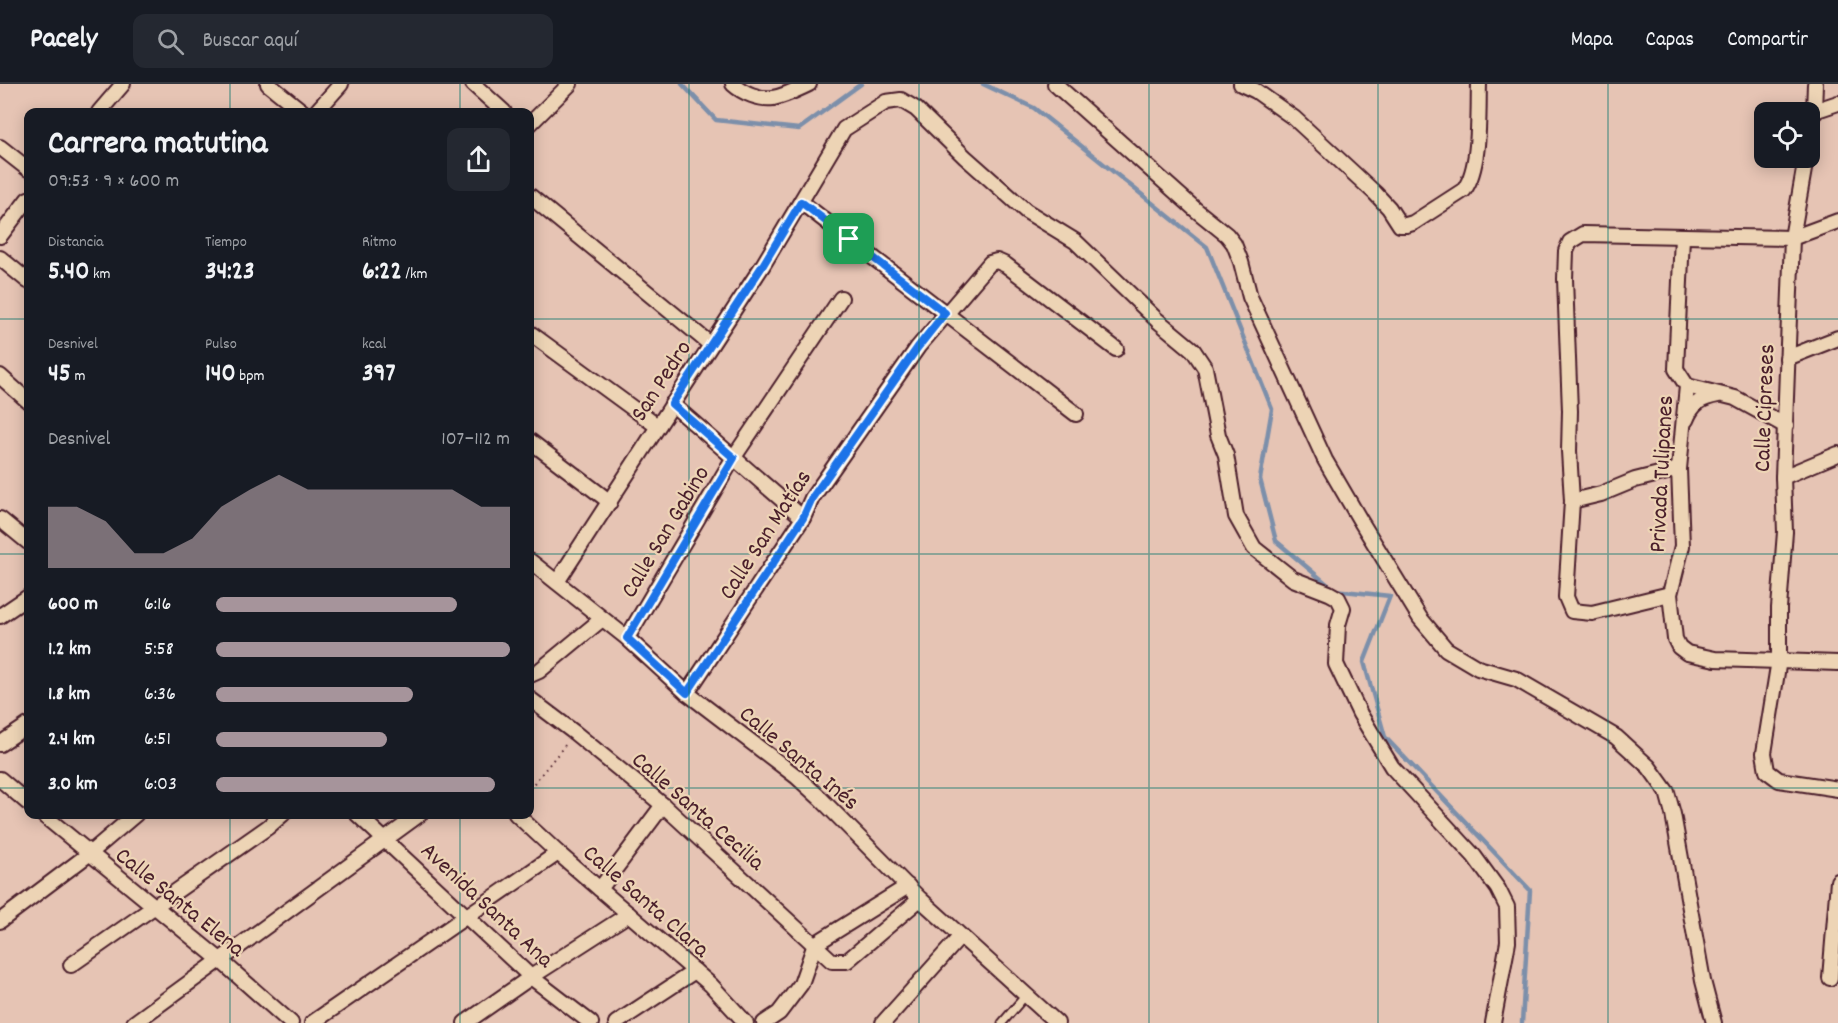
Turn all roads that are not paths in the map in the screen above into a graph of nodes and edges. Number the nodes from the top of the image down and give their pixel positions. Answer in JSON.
{"nodes":[{"id":1,"x":123,"y":84,"type":"edge"},
{"id":2,"x":268,"y":84,"type":"edge"},
{"id":3,"x":341,"y":84,"type":"edge"},
{"id":4,"x":473,"y":84,"type":"edge"},
{"id":5,"x":570,"y":84,"type":"edge"},
{"id":6,"x":733,"y":84,"type":"edge"},
{"id":7,"x":809,"y":84,"type":"edge"},
{"id":8,"x":1055,"y":84,"type":"edge"},
{"id":9,"x":1241,"y":84,"type":"edge"},
{"id":10,"x":1479,"y":84,"type":"edge"},
{"id":11,"x":1815,"y":84,"type":"edge"},
{"id":12,"x":1814,"y":102,"type":"edge"},
{"id":13,"x":1838,"y":103,"type":"edge"},
{"id":14,"x":102,"y":108,"type":"edge"},
{"id":15,"x":298,"y":108,"type":"edge"},
{"id":16,"x":320,"y":108,"type":"edge"},
{"id":17,"x":500,"y":108,"type":"edge"},
{"id":18,"x":1820,"y":109,"type":"edge"},
{"id":19,"x":534,"y":120,"type":"edge"},
{"id":20,"x":0,"y":147,"type":"edge"},
{"id":21,"x":24,"y":166,"type":"edge"},
{"id":22,"x":1804,"y":168,"type":"edge"},
{"id":23,"x":534,"y":199,"type":"edge"},
{"id":24,"x":801,"y":202,"type":"junction"},
{"id":25,"x":24,"y":204,"type":"edge"},
{"id":26,"x":1838,"y":221,"type":"edge"},
{"id":27,"x":0,"y":236,"type":"edge"},
{"id":28,"x":1682,"y":237,"type":"junction"},
{"id":29,"x":1792,"y":238,"type":"junction"},
{"id":30,"x":0,"y":258,"type":"edge"},
{"id":31,"x":24,"y":278,"type":"edge"},
{"id":32,"x":841,"y":298,"type":"dead end"},
{"id":33,"x":945,"y":313,"type":"junction"},
{"id":34,"x":534,"y":336,"type":"edge"},
{"id":35,"x":1838,"y":338,"type":"edge"},
{"id":36,"x":710,"y":344,"type":"junction"},
{"id":37,"x":1116,"y":349,"type":"dead end"},
{"id":38,"x":1787,"y":358,"type":"junction"},
{"id":39,"x":0,"y":376,"type":"edge"},
{"id":40,"x":1687,"y":386,"type":"junction"},
{"id":41,"x":1719,"y":394,"type":"junction"},
{"id":42,"x":24,"y":397,"type":"edge"},
{"id":43,"x":672,"y":404,"type":"junction"},
{"id":44,"x":1076,"y":414,"type":"dead end"},
{"id":45,"x":657,"y":426,"type":"junction"},
{"id":46,"x":1786,"y":426,"type":"junction"},
{"id":47,"x":1683,"y":427,"type":"junction"},
{"id":48,"x":534,"y":444,"type":"edge"},
{"id":49,"x":1838,"y":454,"type":"edge"},
{"id":50,"x":734,"y":458,"type":"junction"},
{"id":51,"x":1679,"y":469,"type":"junction"},
{"id":52,"x":1783,"y":477,"type":"junction"},
{"id":53,"x":1572,"y":501,"type":"junction"},
{"id":54,"x":610,"y":502,"type":"junction"},
{"id":55,"x":803,"y":518,"type":"junction"},
{"id":56,"x":0,"y":519,"type":"edge"},
{"id":57,"x":24,"y":539,"type":"edge"},
{"id":58,"x":534,"y":564,"type":"edge"},
{"id":59,"x":556,"y":582,"type":"junction"},
{"id":60,"x":1670,"y":594,"type":"junction"},
{"id":61,"x":24,"y":600,"type":"edge"},
{"id":62,"x":0,"y":616,"type":"edge"},
{"id":63,"x":602,"y":619,"type":"junction"},
{"id":64,"x":627,"y":638,"type":"junction"},
{"id":65,"x":1779,"y":660,"type":"junction"},
{"id":66,"x":1838,"y":663,"type":"edge"},
{"id":67,"x":534,"y":673,"type":"edge"},
{"id":68,"x":687,"y":693,"type":"junction"},
{"id":69,"x":534,"y":702,"type":"edge"},
{"id":70,"x":24,"y":728,"type":"edge"},
{"id":71,"x":0,"y":744,"type":"edge"},
{"id":72,"x":0,"y":779,"type":"edge"},
{"id":73,"x":1838,"y":789,"type":"edge"},
{"id":74,"x":24,"y":800,"type":"edge"},
{"id":75,"x":663,"y":805,"type":"junction"},
{"id":76,"x":48,"y":819,"type":"edge"},
{"id":77,"x":130,"y":819,"type":"edge"},
{"id":78,"x":276,"y":819,"type":"edge"},
{"id":79,"x":363,"y":819,"type":"edge"},
{"id":80,"x":413,"y":819,"type":"edge"},
{"id":81,"x":521,"y":819,"type":"edge"},
{"id":82,"x":386,"y":840,"type":"junction"},
{"id":83,"x":558,"y":853,"type":"junction"},
{"id":84,"x":89,"y":854,"type":"junction"},
{"id":85,"x":1838,"y":881,"type":"edge"},
{"id":86,"x":908,"y":886,"type":"junction"},
{"id":87,"x":600,"y":889,"type":"junction"},
{"id":88,"x":920,"y":899,"type":"junction"},
{"id":89,"x":154,"y":907,"type":"junction"},
{"id":90,"x":629,"y":914,"type":"junction"},
{"id":91,"x":465,"y":916,"type":"junction"},
{"id":92,"x":0,"y":921,"type":"edge"},
{"id":93,"x":960,"y":936,"type":"junction"},
{"id":94,"x":815,"y":944,"type":"junction"},
{"id":95,"x":220,"y":960,"type":"junction"},
{"id":96,"x":71,"y":966,"type":"dead end"},
{"id":97,"x":695,"y":971,"type":"junction"},
{"id":98,"x":531,"y":977,"type":"junction"},
{"id":99,"x":1830,"y":978,"type":"dead end"},
{"id":100,"x":1026,"y":995,"type":"junction"},
{"id":101,"x":134,"y":1023,"type":"edge"},
{"id":102,"x":291,"y":1023,"type":"edge"},
{"id":103,"x":312,"y":1023,"type":"edge"},
{"id":104,"x":465,"y":1023,"type":"edge"},
{"id":105,"x":591,"y":1023,"type":"edge"},
{"id":106,"x":616,"y":1023,"type":"edge"},
{"id":107,"x":746,"y":1023,"type":"edge"},
{"id":108,"x":764,"y":1023,"type":"edge"},
{"id":109,"x":884,"y":1023,"type":"edge"},
{"id":110,"x":1002,"y":1023,"type":"edge"},
{"id":111,"x":1057,"y":1023,"type":"edge"},
{"id":112,"x":1493,"y":1023,"type":"edge"},
{"id":113,"x":1714,"y":1023,"type":"edge"}],
"edges":[{"from":1,"to":14,"type":"street"},
{"from":2,"to":15,"type":"street"},
{"from":3,"to":16,"type":"street"},
{"from":4,"to":17,"type":"street"},
{"from":5,"to":19,"type":"street"},
{"from":6,"to":7,"type":"street"},
{"from":8,"to":113,"type":"street"},
{"from":9,"to":10,"type":"street"},
{"from":11,"to":12,"type":"street"},
{"from":13,"to":18,"type":"street"},
{"from":20,"to":21,"type":"street"},
{"from":22,"to":29,"type":"street","name":"Calle Cipreses"},
{"from":23,"to":36,"type":"street"},
{"from":24,"to":33,"type":"street"},
{"from":24,"to":36,"type":"street","name":"San Pedro"},
{"from":24,"to":112,"type":"street","name":"San Pedro"},
{"from":25,"to":27,"type":"street"},
{"from":26,"to":29,"type":"street"},
{"from":28,"to":29,"type":"street"},
{"from":28,"to":40,"type":"street","name":"Privada Tulipanes"},
{"from":28,"to":53,"type":"street"},
{"from":29,"to":38,"type":"street","name":"Calle Cipreses"},
{"from":30,"to":31,"type":"street"},
{"from":32,"to":50,"type":"street","name":"Calle San Gabino"},
{"from":33,"to":37,"type":"street","name":"Calle San Matías"},
{"from":33,"to":44,"type":"street"},
{"from":33,"to":55,"type":"street","name":"Calle San Matías"},
{"from":34,"to":45,"type":"street"},
{"from":35,"to":38,"type":"street"},
{"from":36,"to":43,"type":"street","name":"San Pedro"},
{"from":38,"to":46,"type":"street","name":"Calle Cipreses"},
{"from":39,"to":42,"type":"street"},
{"from":40,"to":41,"type":"street"},
{"from":40,"to":47,"type":"street","name":"Privada Tulipanes"},
{"from":41,"to":46,"type":"street"},
{"from":41,"to":47,"type":"street"},
{"from":43,"to":45,"type":"street","name":"San Pedro"},
{"from":43,"to":50,"type":"street"},
{"from":45,"to":54,"type":"street","name":"San Pedro"},
{"from":46,"to":52,"type":"street","name":"Calle Cipreses"},
{"from":47,"to":51,"type":"street","name":"Privada Tulipanes"},
{"from":48,"to":54,"type":"street"},
{"from":49,"to":52,"type":"street"},
{"from":50,"to":55,"type":"street"},
{"from":50,"to":64,"type":"street","name":"Calle San Gabino"},
{"from":51,"to":53,"type":"street"},
{"from":51,"to":60,"type":"street","name":"Privada Tulipanes"},
{"from":52,"to":65,"type":"street","name":"Calle Cipreses"},
{"from":53,"to":60,"type":"street"},
{"from":54,"to":59,"type":"street","name":"San Pedro"},
{"from":55,"to":68,"type":"street","name":"Calle San Matías"},
{"from":56,"to":57,"type":"street"},
{"from":58,"to":59,"type":"street","name":"Calle Santa Inés"},
{"from":59,"to":63,"type":"street","name":"Calle Santa Inés"},
{"from":60,"to":65,"type":"street","name":"Privada Tulipanes"},
{"from":61,"to":62,"type":"street"},
{"from":63,"to":64,"type":"street","name":"Calle Santa Inés"},
{"from":63,"to":67,"type":"street","name":"Calle San Gabino"},
{"from":64,"to":68,"type":"street","name":"Calle Santa Inés"},
{"from":65,"to":66,"type":"street","name":"Privada Tulipanes"},
{"from":65,"to":73,"type":"street","name":"Calle Cipreses"},
{"from":68,"to":86,"type":"street","name":"Calle Santa Inés"},
{"from":69,"to":75,"type":"street","name":"Calle Santa Cecilia"},
{"from":70,"to":71,"type":"street"},
{"from":72,"to":74,"type":"street"},
{"from":75,"to":87,"type":"street"},
{"from":75,"to":94,"type":"street","name":"Calle Santa Cecilia"},
{"from":76,"to":84,"type":"street","name":"Calle Santa Elena"},
{"from":77,"to":84,"type":"street"},
{"from":78,"to":89,"type":"street"},
{"from":79,"to":82,"type":"street","name":"Avenida Santa Ana"},
{"from":80,"to":82,"type":"street"},
{"from":81,"to":83,"type":"street","name":"Calle Santa Clara"},
{"from":82,"to":91,"type":"street","name":"Avenida Santa Ana"},
{"from":82,"to":95,"type":"street"},
{"from":83,"to":87,"type":"street","name":"Calle Santa Clara"},
{"from":83,"to":91,"type":"street"},
{"from":84,"to":89,"type":"street","name":"Calle Santa Elena"},
{"from":84,"to":92,"type":"street"},
{"from":85,"to":99,"type":"street"},
{"from":86,"to":88,"type":"street","name":"Calle Santa Inés"},
{"from":86,"to":94,"type":"street"},
{"from":87,"to":90,"type":"street","name":"Calle Santa Clara"},
{"from":88,"to":93,"type":"street","name":"Calle Santa Inés"},
{"from":88,"to":94,"type":"street","name":"Calle Santa Cecilia"},
{"from":89,"to":95,"type":"street","name":"Calle Santa Elena"},
{"from":89,"to":96,"type":"street"},
{"from":90,"to":97,"type":"street","name":"Calle Santa Clara"},
{"from":90,"to":98,"type":"street"},
{"from":91,"to":98,"type":"street","name":"Avenida Santa Ana"},
{"from":91,"to":103,"type":"street"},
{"from":93,"to":100,"type":"street","name":"Calle Santa Inés"},
{"from":93,"to":109,"type":"street"},
{"from":94,"to":108,"type":"street"},
{"from":95,"to":101,"type":"street"},
{"from":95,"to":102,"type":"street","name":"Calle Santa Elena"},
{"from":97,"to":106,"type":"street"},
{"from":97,"to":107,"type":"street","name":"Calle Santa Clara"},
{"from":98,"to":104,"type":"street"},
{"from":98,"to":105,"type":"street","name":"Avenida Santa Ana"},
{"from":100,"to":110,"type":"lane"},
{"from":100,"to":111,"type":"street","name":"Calle Santa Inés"}]}
